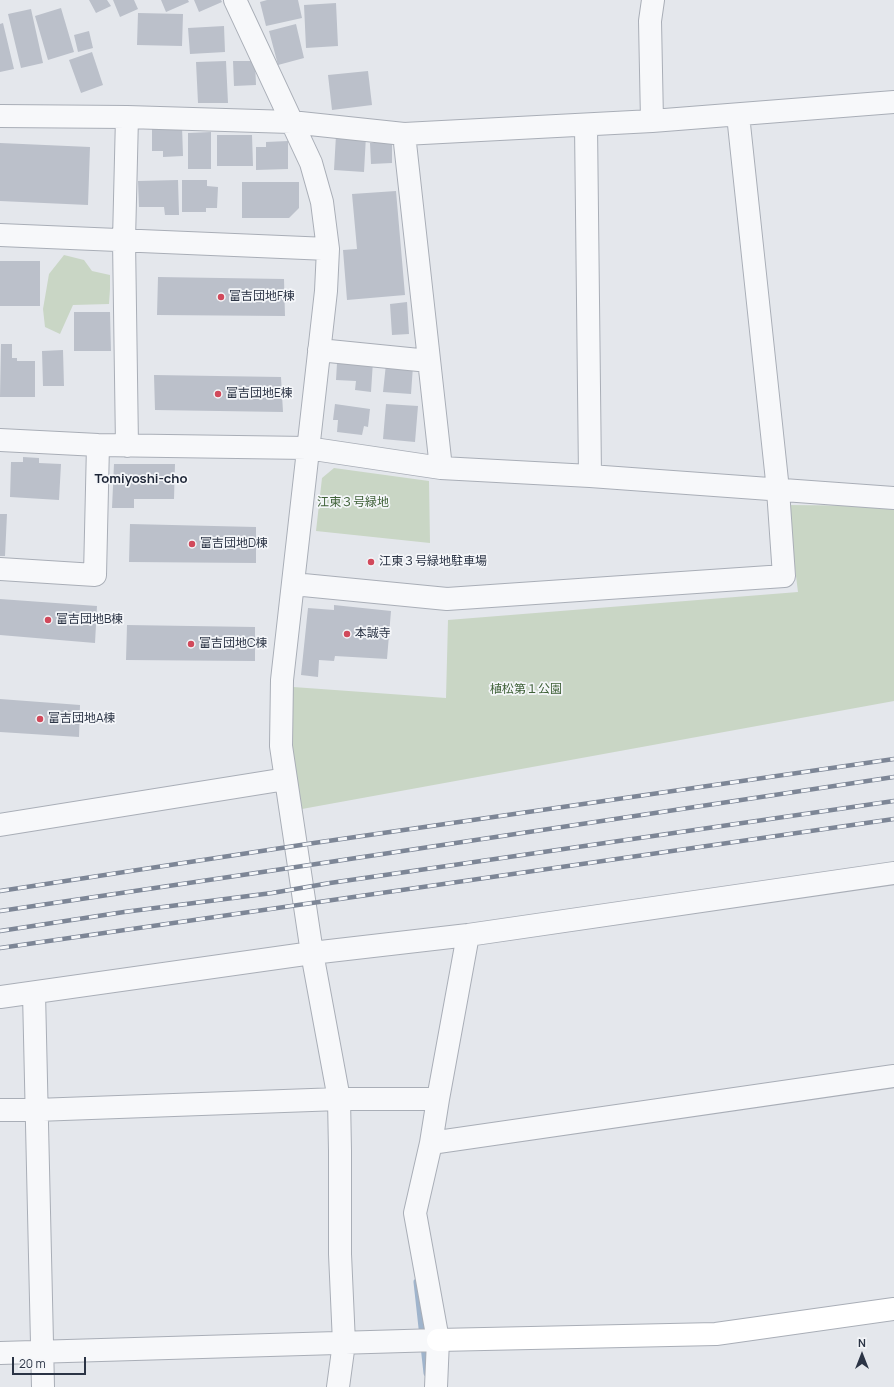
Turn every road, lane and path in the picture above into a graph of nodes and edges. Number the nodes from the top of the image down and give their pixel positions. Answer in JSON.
{"nodes":[{"id":1,"x":235,"y":0,"type":"edge"},
{"id":2,"x":653,"y":0,"type":"edge"},
{"id":3,"x":894,"y":102,"type":"edge"},
{"id":4,"x":738,"y":115,"type":"junction"},
{"id":5,"x":0,"y":116,"type":"edge"},
{"id":6,"x":127,"y":117,"type":"junction"},
{"id":7,"x":652,"y":121,"type":"junction"},
{"id":8,"x":291,"y":122,"type":"junction"},
{"id":9,"x":586,"y":125,"type":"junction"},
{"id":10,"x":404,"y":134,"type":"junction"},
{"id":11,"x":0,"y":235,"type":"edge"},
{"id":12,"x":124,"y":240,"type":"junction"},
{"id":13,"x":328,"y":249,"type":"junction"},
{"id":14,"x":319,"y":350,"type":"junction"},
{"id":15,"x":429,"y":361,"type":"junction"},
{"id":16,"x":0,"y":440,"type":"edge"},
{"id":17,"x":98,"y":445,"type":"junction"},
{"id":18,"x":127,"y":446,"type":"junction"},
{"id":19,"x":307,"y":448,"type":"junction"},
{"id":20,"x":441,"y":468,"type":"junction"},
{"id":21,"x":590,"y":476,"type":"junction"},
{"id":22,"x":778,"y":490,"type":"junction"},
{"id":23,"x":894,"y":498,"type":"edge"},
{"id":24,"x":0,"y":569,"type":"edge"},
{"id":25,"x":293,"y":584,"type":"junction"},
{"id":26,"x":286,"y":779,"type":"junction"},
{"id":27,"x":0,"y":825,"type":"edge"},
{"id":28,"x":894,"y":873,"type":"edge"},
{"id":29,"x":468,"y":935,"type":"junction"},
{"id":30,"x":312,"y":953,"type":"junction"},
{"id":31,"x":34,"y":993,"type":"junction"},
{"id":32,"x":0,"y":997,"type":"edge"},
{"id":33,"x":894,"y":1076,"type":"edge"},
{"id":34,"x":438,"y":1098,"type":"junction"},
{"id":35,"x":339,"y":1099,"type":"junction"},
{"id":36,"x":0,"y":1110,"type":"edge"},
{"id":37,"x":36,"y":1110,"type":"junction"},
{"id":38,"x":431,"y":1143,"type":"junction"},
{"id":39,"x":894,"y":1309,"type":"edge"},
{"id":40,"x":438,"y":1340,"type":"junction"},
{"id":41,"x":344,"y":1343,"type":"junction"},
{"id":42,"x":0,"y":1353,"type":"edge"},
{"id":43,"x":42,"y":1353,"type":"junction"},
{"id":44,"x":43,"y":1387,"type":"edge"},
{"id":45,"x":338,"y":1387,"type":"edge"},
{"id":46,"x":436,"y":1387,"type":"edge"}],
"edges":[{"from":1,"to":8,"type":"street"},
{"from":2,"to":7,"type":"street"},
{"from":3,"to":4,"type":"street"},
{"from":4,"to":7,"type":"street"},
{"from":4,"to":22,"type":"street"},
{"from":5,"to":6,"type":"street"},
{"from":6,"to":8,"type":"street"},
{"from":6,"to":12,"type":"street"},
{"from":7,"to":9,"type":"street"},
{"from":8,"to":10,"type":"street"},
{"from":8,"to":13,"type":"street"},
{"from":9,"to":10,"type":"street"},
{"from":9,"to":21,"type":"street"},
{"from":10,"to":15,"type":"street"},
{"from":11,"to":12,"type":"street"},
{"from":12,"to":13,"type":"street"},
{"from":12,"to":18,"type":"street"},
{"from":13,"to":14,"type":"street"},
{"from":14,"to":15,"type":"street"},
{"from":14,"to":19,"type":"street"},
{"from":15,"to":20,"type":"street"},
{"from":16,"to":17,"type":"street"},
{"from":17,"to":18,"type":"street"},
{"from":17,"to":24,"type":"street"},
{"from":18,"to":19,"type":"street"},
{"from":19,"to":20,"type":"street"},
{"from":19,"to":25,"type":"street"},
{"from":20,"to":21,"type":"street"},
{"from":21,"to":22,"type":"street"},
{"from":22,"to":23,"type":"street"},
{"from":22,"to":25,"type":"street"},
{"from":25,"to":26,"type":"street"},
{"from":26,"to":27,"type":"street"},
{"from":26,"to":30,"type":"street"},
{"from":28,"to":29,"type":"street"},
{"from":29,"to":30,"type":"street"},
{"from":29,"to":34,"type":"street"},
{"from":30,"to":31,"type":"street"},
{"from":30,"to":35,"type":"street"},
{"from":31,"to":32,"type":"street"},
{"from":31,"to":37,"type":"street"},
{"from":33,"to":38,"type":"street"},
{"from":34,"to":35,"type":"street"},
{"from":34,"to":38,"type":"street"},
{"from":35,"to":37,"type":"street"},
{"from":35,"to":41,"type":"street"},
{"from":36,"to":37,"type":"street"},
{"from":37,"to":43,"type":"street"},
{"from":38,"to":40,"type":"street"},
{"from":39,"to":40,"type":"street"},
{"from":40,"to":41,"type":"street"},
{"from":40,"to":46,"type":"street"},
{"from":41,"to":43,"type":"street"},
{"from":41,"to":45,"type":"street"},
{"from":42,"to":43,"type":"street"},
{"from":43,"to":44,"type":"street"}]}
